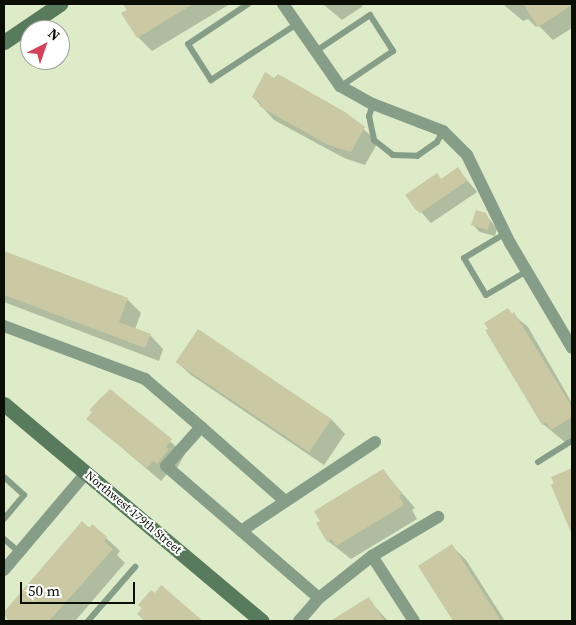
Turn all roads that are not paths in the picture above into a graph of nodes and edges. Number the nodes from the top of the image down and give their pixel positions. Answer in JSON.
{"nodes":[{"id":1,"x":60,"y":4,"type":"edge"},
{"id":2,"x":248,"y":4,"type":"edge"},
{"id":3,"x":283,"y":4,"type":"edge"},
{"id":4,"x":297,"y":24,"type":"junction"},
{"id":5,"x":4,"y":42,"type":"edge"},
{"id":6,"x":316,"y":51,"type":"junction"},
{"id":7,"x":340,"y":86,"type":"junction"},
{"id":8,"x":372,"y":104,"type":"junction"},
{"id":9,"x":443,"y":131,"type":"junction"},
{"id":10,"x":506,"y":233,"type":"junction"},
{"id":11,"x":527,"y":271,"type":"junction"},
{"id":12,"x":4,"y":326,"type":"edge"},
{"id":13,"x":572,"y":348,"type":"edge"},
{"id":14,"x":4,"y":404,"type":"edge"},
{"id":15,"x":201,"y":427,"type":"junction"},
{"id":16,"x":572,"y":441,"type":"edge"},
{"id":17,"x":375,"y":442,"type":"dead end"},
{"id":18,"x":538,"y":462,"type":"dead end"},
{"id":19,"x":86,"y":473,"type":"junction"},
{"id":20,"x":4,"y":477,"type":"edge"},
{"id":21,"x":285,"y":501,"type":"junction"},
{"id":22,"x":438,"y":517,"type":"dead end"},
{"id":23,"x":4,"y":519,"type":"edge"},
{"id":24,"x":241,"y":531,"type":"junction"},
{"id":25,"x":4,"y":539,"type":"edge"},
{"id":26,"x":19,"y":552,"type":"junction"},
{"id":27,"x":372,"y":556,"type":"junction"},
{"id":28,"x":135,"y":566,"type":"dead end"},
{"id":29,"x":4,"y":570,"type":"edge"},
{"id":30,"x":319,"y":598,"type":"junction"},
{"id":31,"x":90,"y":621,"type":"edge"},
{"id":32,"x":262,"y":621,"type":"edge"},
{"id":33,"x":299,"y":621,"type":"edge"},
{"id":34,"x":414,"y":621,"type":"edge"}],
"edges":[{"from":1,"to":5,"type":"street"},
{"from":2,"to":4,"type":"lane"},
{"from":3,"to":4,"type":"street"},
{"from":4,"to":6,"type":"street"},
{"from":6,"to":7,"type":"street"},
{"from":6,"to":7,"type":"lane"},
{"from":7,"to":8,"type":"street"},
{"from":8,"to":9,"type":"street"},
{"from":8,"to":9,"type":"lane"},
{"from":9,"to":10,"type":"street"},
{"from":10,"to":11,"type":"street"},
{"from":10,"to":11,"type":"lane"},
{"from":11,"to":13,"type":"street"},
{"from":12,"to":15,"type":"street"},
{"from":14,"to":19,"type":"street","name":"Northwest 179th Street"},
{"from":15,"to":21,"type":"street"},
{"from":15,"to":24,"type":"street"},
{"from":16,"to":18,"type":"lane"},
{"from":17,"to":21,"type":"street"},
{"from":19,"to":26,"type":"street"},
{"from":19,"to":32,"type":"street","name":"Northwest 179th Street"},
{"from":20,"to":23,"type":"lane"},
{"from":21,"to":24,"type":"street"},
{"from":22,"to":27,"type":"street"},
{"from":24,"to":30,"type":"street"},
{"from":25,"to":26,"type":"lane"},
{"from":26,"to":29,"type":"street"},
{"from":27,"to":30,"type":"street"},
{"from":27,"to":34,"type":"street"},
{"from":28,"to":31,"type":"lane"},
{"from":30,"to":33,"type":"street"}]}
